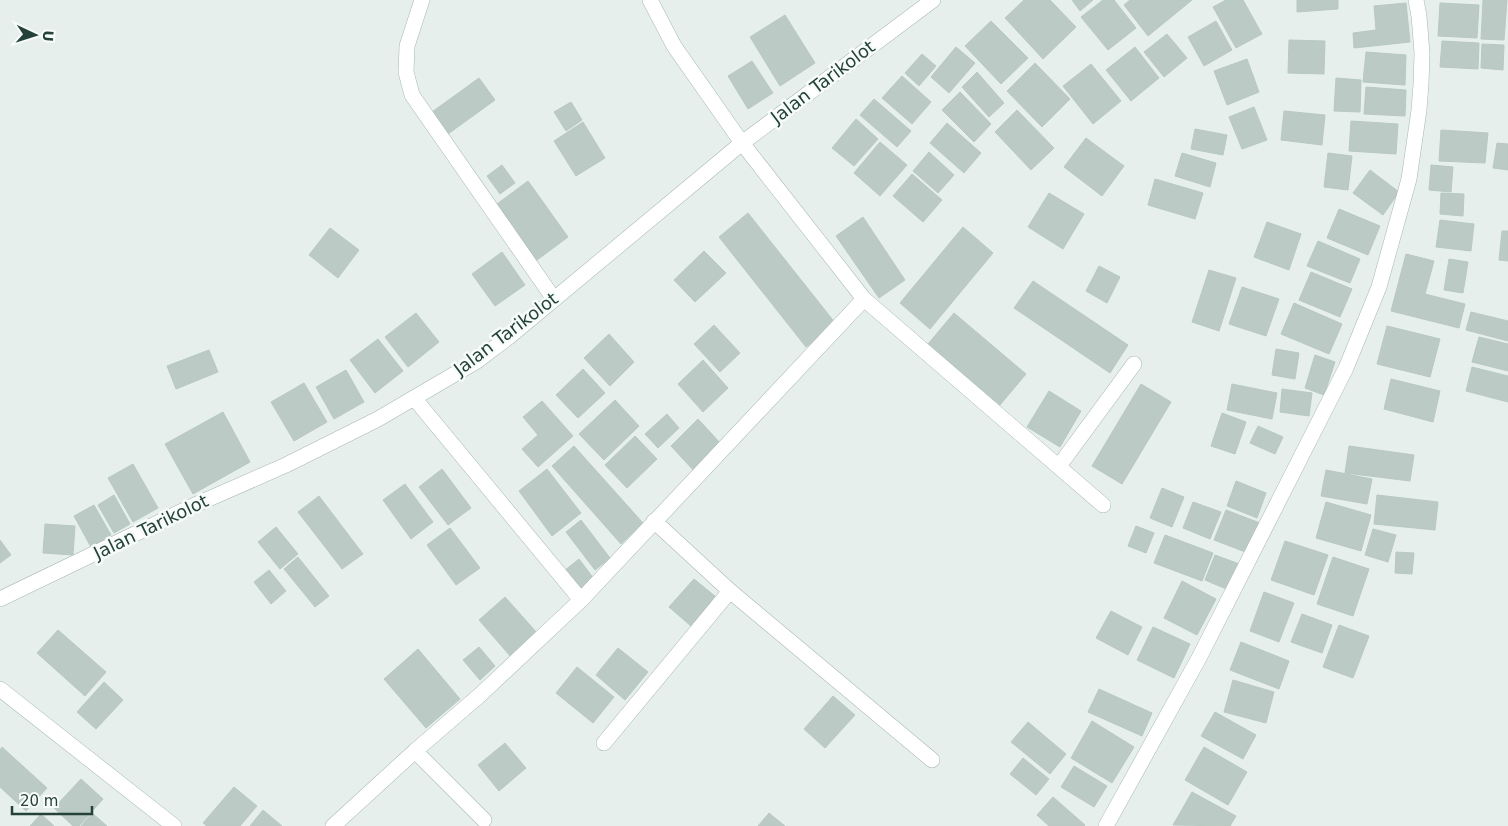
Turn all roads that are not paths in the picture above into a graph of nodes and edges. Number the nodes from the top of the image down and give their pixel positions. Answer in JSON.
{"nodes":[{"id":1,"x":422,"y":0,"type":"edge"},
{"id":2,"x":650,"y":0,"type":"edge"},
{"id":3,"x":933,"y":0,"type":"edge"},
{"id":4,"x":1416,"y":0,"type":"edge"},
{"id":5,"x":742,"y":143,"type":"junction"},
{"id":6,"x":554,"y":299,"type":"junction"},
{"id":7,"x":864,"y":299,"type":"junction"},
{"id":8,"x":1134,"y":364,"type":"dead end"},
{"id":9,"x":414,"y":398,"type":"junction"},
{"id":10,"x":1059,"y":466,"type":"junction"},
{"id":11,"x":1103,"y":505,"type":"dead end"},
{"id":12,"x":654,"y":521,"type":"junction"},
{"id":13,"x":730,"y":591,"type":"junction"},
{"id":14,"x":0,"y":599,"type":"edge"},
{"id":15,"x":581,"y":600,"type":"junction"},
{"id":16,"x":0,"y":689,"type":"edge"},
{"id":17,"x":604,"y":742,"type":"dead end"},
{"id":18,"x":416,"y":750,"type":"junction"},
{"id":19,"x":932,"y":760,"type":"dead end"},
{"id":20,"x":484,"y":820,"type":"dead end"},
{"id":21,"x":174,"y":826,"type":"edge"},
{"id":22,"x":334,"y":826,"type":"edge"},
{"id":23,"x":1106,"y":826,"type":"edge"}],
"edges":[{"from":1,"to":6,"type":"street"},
{"from":2,"to":5,"type":"street"},
{"from":3,"to":5,"type":"street","name":"Jalan Tarikolot"},
{"from":4,"to":23,"type":"street"},
{"from":5,"to":6,"type":"street","name":"Jalan Tarikolot"},
{"from":5,"to":7,"type":"street"},
{"from":6,"to":9,"type":"street","name":"Jalan Tarikolot"},
{"from":7,"to":10,"type":"street"},
{"from":7,"to":12,"type":"street"},
{"from":8,"to":10,"type":"street"},
{"from":9,"to":14,"type":"street","name":"Jalan Tarikolot"},
{"from":9,"to":15,"type":"street"},
{"from":10,"to":11,"type":"street"},
{"from":12,"to":13,"type":"street"},
{"from":12,"to":15,"type":"street"},
{"from":13,"to":17,"type":"street"},
{"from":13,"to":19,"type":"street"},
{"from":15,"to":18,"type":"street"},
{"from":16,"to":21,"type":"street"},
{"from":18,"to":20,"type":"street"},
{"from":18,"to":22,"type":"street"}]}
